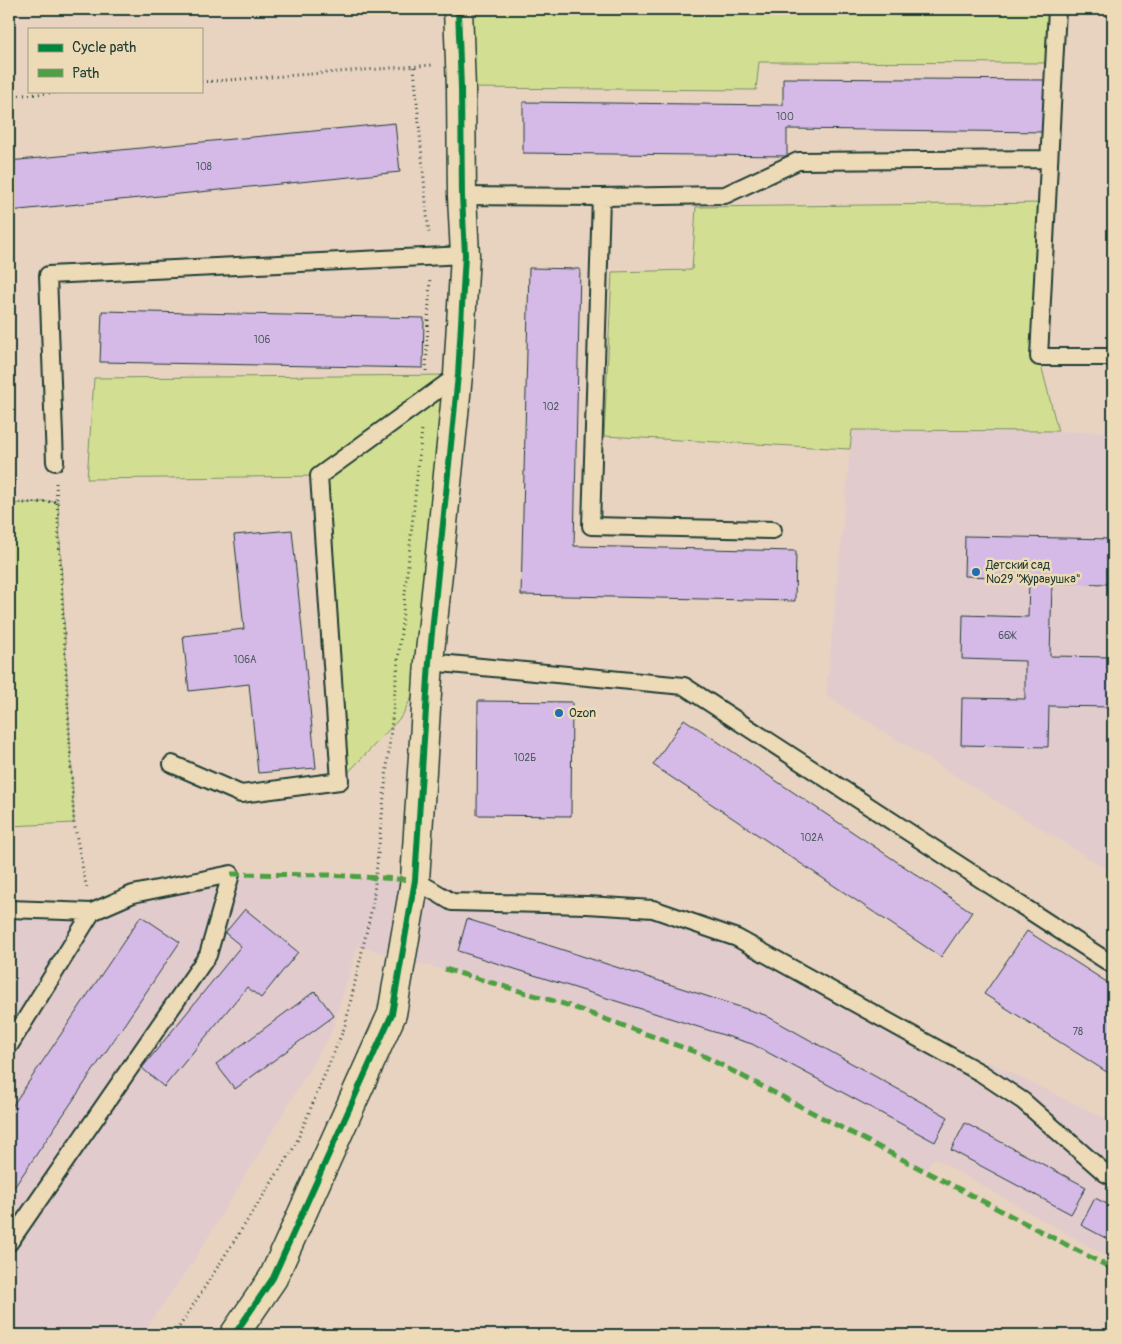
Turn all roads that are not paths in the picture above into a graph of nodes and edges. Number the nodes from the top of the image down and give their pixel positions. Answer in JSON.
{"nodes":[{"id":1,"x":458,"y":9,"type":"edge"},
{"id":2,"x":1057,"y":9,"type":"edge"},
{"id":3,"x":1048,"y":159,"type":"junction"},
{"id":4,"x":462,"y":196,"type":"junction"},
{"id":5,"x":601,"y":197,"type":"junction"},
{"id":6,"x":465,"y":255,"type":"junction"},
{"id":7,"x":1113,"y":357,"type":"edge"},
{"id":8,"x":458,"y":375,"type":"junction"},
{"id":9,"x":54,"y":462,"type":"road end"},
{"id":10,"x":773,"y":530,"type":"dead end"},
{"id":11,"x":429,"y":662,"type":"junction"},
{"id":12,"x":172,"y":764,"type":"dead end"},
{"id":13,"x":415,"y":880,"type":"junction"},
{"id":14,"x":9,"y":909,"type":"edge"},
{"id":15,"x":92,"y":912,"type":"junction"},
{"id":16,"x":1113,"y":965,"type":"edge"},
{"id":17,"x":9,"y":1046,"type":"edge"},
{"id":18,"x":1113,"y":1177,"type":"edge"},
{"id":19,"x":9,"y":1243,"type":"edge"},
{"id":20,"x":234,"y":1335,"type":"edge"}],
"edges":[{"from":1,"to":4,"type":"street"},
{"from":2,"to":3,"type":"lane"},
{"from":3,"to":5,"type":"lane"},
{"from":3,"to":7,"type":"lane"},
{"from":4,"to":5,"type":"lane"},
{"from":4,"to":6,"type":"street"},
{"from":5,"to":10,"type":"lane"},
{"from":6,"to":8,"type":"street"},
{"from":6,"to":9,"type":"lane"},
{"from":8,"to":11,"type":"street"},
{"from":8,"to":12,"type":"lane"},
{"from":11,"to":13,"type":"street"},
{"from":11,"to":16,"type":"lane"},
{"from":13,"to":18,"type":"lane"},
{"from":13,"to":20,"type":"street"},
{"from":14,"to":15,"type":"lane"},
{"from":15,"to":17,"type":"lane"},
{"from":15,"to":19,"type":"lane"}]}
